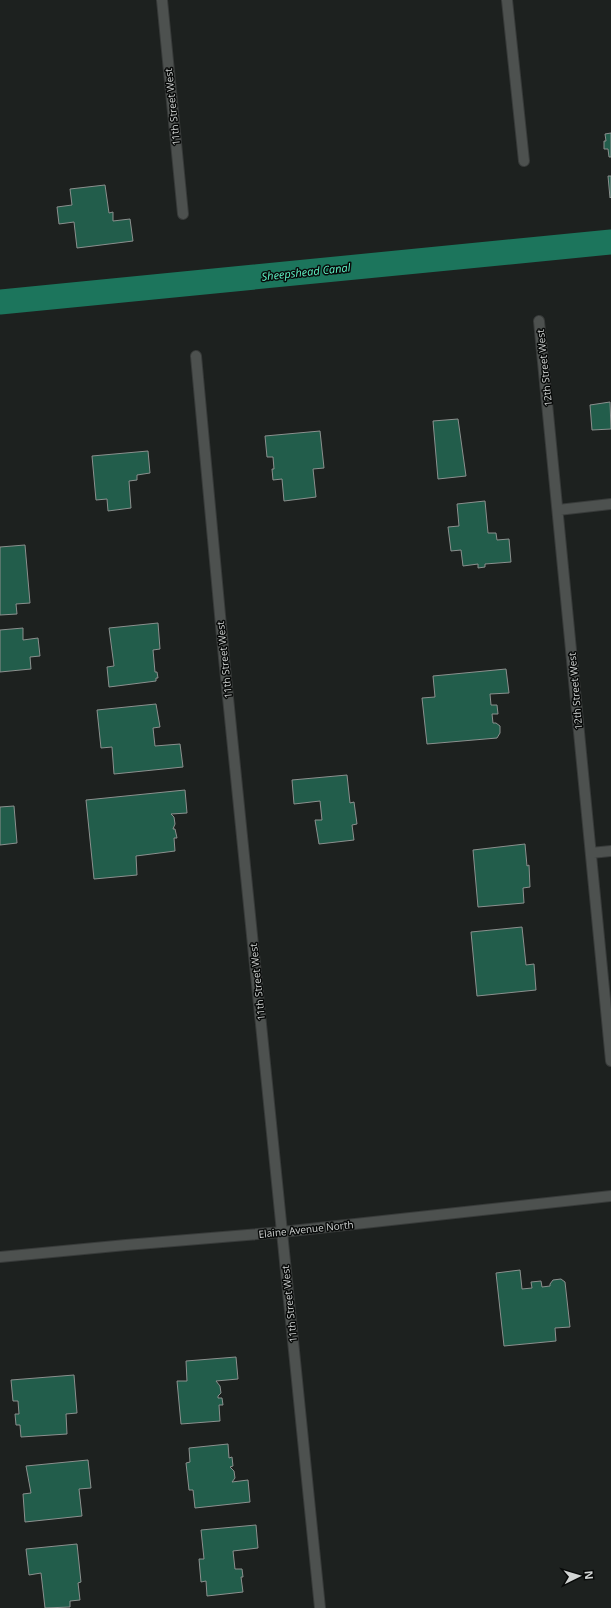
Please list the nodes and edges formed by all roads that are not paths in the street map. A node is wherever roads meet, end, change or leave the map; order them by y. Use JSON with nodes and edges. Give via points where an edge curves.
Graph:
{"nodes":[{"id":1,"x":162,"y":0,"type":"edge"},
{"id":2,"x":508,"y":0,"type":"edge"},
{"id":3,"x":524,"y":161,"type":"dead end"},
{"id":4,"x":183,"y":214,"type":"dead end"},
{"id":5,"x":539,"y":321,"type":"dead end"},
{"id":6,"x":196,"y":356,"type":"dead end"},
{"id":7,"x":611,"y":504,"type":"edge"},
{"id":8,"x":558,"y":510,"type":"junction"},
{"id":9,"x":611,"y":851,"type":"edge"},
{"id":10,"x":591,"y":853,"type":"junction"},
{"id":11,"x":611,"y":1061,"type":"edge"},
{"id":12,"x":611,"y":1196,"type":"edge"},
{"id":13,"x":282,"y":1232,"type":"junction"},
{"id":14,"x":0,"y":1257,"type":"edge"},
{"id":15,"x":320,"y":1608,"type":"edge"}],
"edges":[{"from":1,"to":4,"type":"street","name":"11th Street West"},
{"from":2,"to":3,"type":"street"},
{"from":5,"to":8,"type":"street","name":"12th Street West"},
{"from":6,"to":13,"type":"street","name":"11th Street West"},
{"from":7,"to":8,"type":"street"},
{"from":8,"to":10,"type":"street","name":"12th Street West"},
{"from":9,"to":10,"type":"street"},
{"from":10,"to":11,"type":"street","name":"12th Street West"},
{"from":12,"to":13,"type":"street","name":"Elaine Avenue North"},
{"from":13,"to":14,"type":"street","name":"Elaine Avenue North"},
{"from":13,"to":15,"type":"street","name":"11th Street West"}]}
